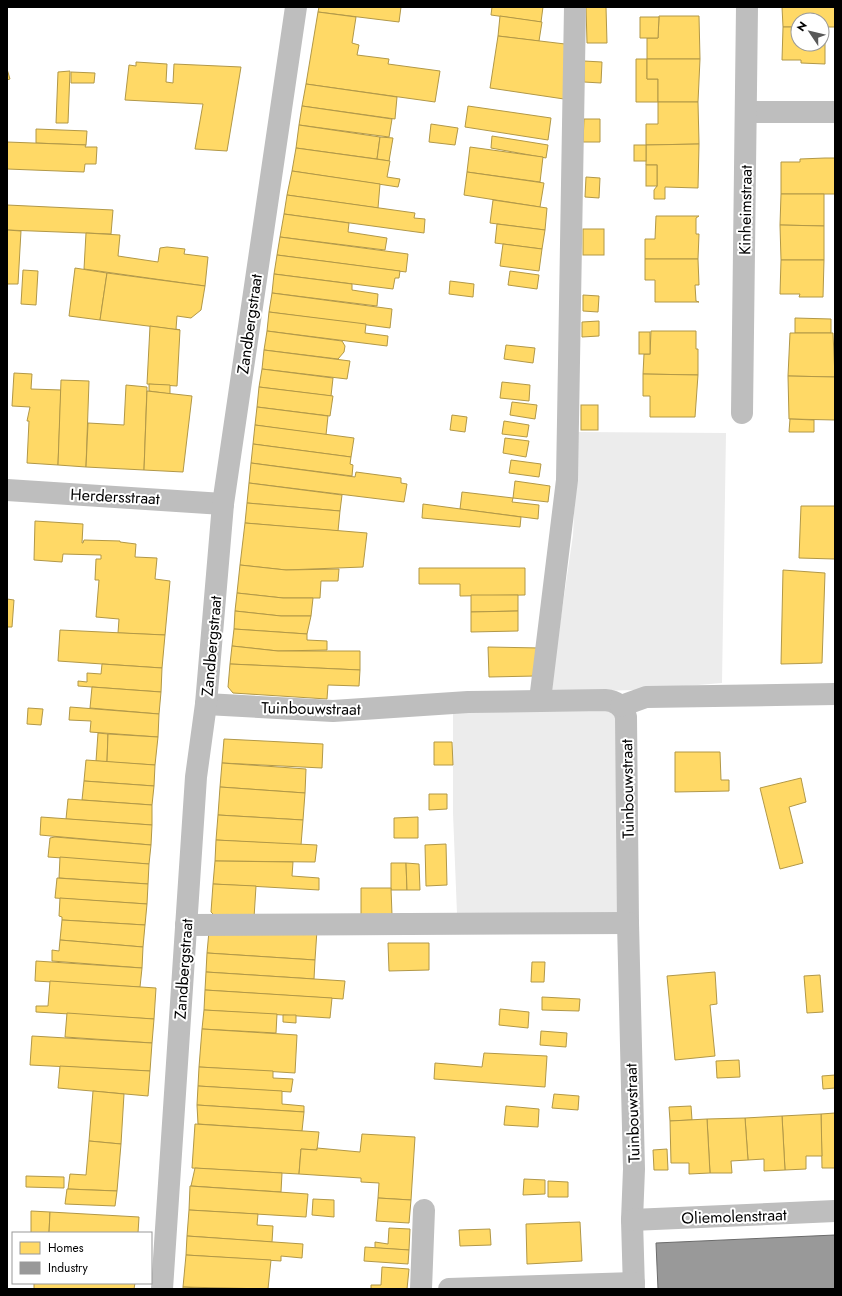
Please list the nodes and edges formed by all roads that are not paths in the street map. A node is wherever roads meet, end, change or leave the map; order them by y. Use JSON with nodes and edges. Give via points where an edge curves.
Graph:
{"nodes":[{"id":1,"x":296,"y":7,"type":"edge"},
{"id":2,"x":575,"y":7,"type":"edge"},
{"id":3,"x":747,"y":7,"type":"edge"},
{"id":4,"x":746,"y":112,"type":"junction"},
{"id":5,"x":835,"y":112,"type":"edge"},
{"id":6,"x":742,"y":413,"type":"dead end"},
{"id":7,"x":7,"y":490,"type":"edge"},
{"id":8,"x":223,"y":504,"type":"junction"},
{"id":9,"x":835,"y":694,"type":"edge"},
{"id":10,"x":540,"y":700,"type":"junction"},
{"id":11,"x":206,"y":704,"type":"junction"},
{"id":12,"x":621,"y":706,"type":"junction"},
{"id":13,"x":628,"y":923,"type":"junction"},
{"id":14,"x":186,"y":925,"type":"junction"},
{"id":15,"x":424,"y":1210,"type":"dead end"},
{"id":16,"x":835,"y":1211,"type":"edge"},
{"id":17,"x":632,"y":1220,"type":"junction"},
{"id":18,"x":634,"y":1286,"type":"edge"},
{"id":19,"x":162,"y":1289,"type":"edge"},
{"id":20,"x":421,"y":1289,"type":"edge"},
{"id":21,"x":449,"y":1289,"type":"edge"}],
"edges":[{"from":1,"to":8,"type":"street","name":"Zandbergstraat"},
{"from":2,"to":10,"type":"street","via":[[567,480]]},
{"from":3,"to":4,"type":"street","name":"Kinheimstraat"},
{"from":4,"to":5,"type":"street"},
{"from":4,"to":6,"type":"street","name":"Kinheimstraat"},
{"from":7,"to":8,"type":"street","name":"Herdersstraat"},
{"from":8,"to":11,"type":"street","name":"Zandbergstraat"},
{"from":9,"to":12,"type":"street","via":[[646,697]]},
{"from":10,"to":11,"type":"street","name":"Tuinbouwstraat","via":[[333,711]]},
{"from":10,"to":12,"type":"street","name":"Tuinbouwstraat","via":[[605,700],[614,701]]},
{"from":11,"to":14,"type":"street","name":"Zandbergstraat","via":[[196,777]]},
{"from":12,"to":13,"type":"street","name":"Tuinbouwstraat","via":[[626,717]]},
{"from":13,"to":14,"type":"street"},
{"from":13,"to":17,"type":"street","name":"Tuinbouwstraat","via":[[634,1169]]},
{"from":14,"to":19,"type":"street","name":"Zandbergstraat"},
{"from":15,"to":20,"type":"street"},
{"from":16,"to":17,"type":"street","name":"Oliemolenstraat"},
{"from":17,"to":18,"type":"street","name":"Tuinbouwstraat"},
{"from":18,"to":21,"type":"street"}]}
